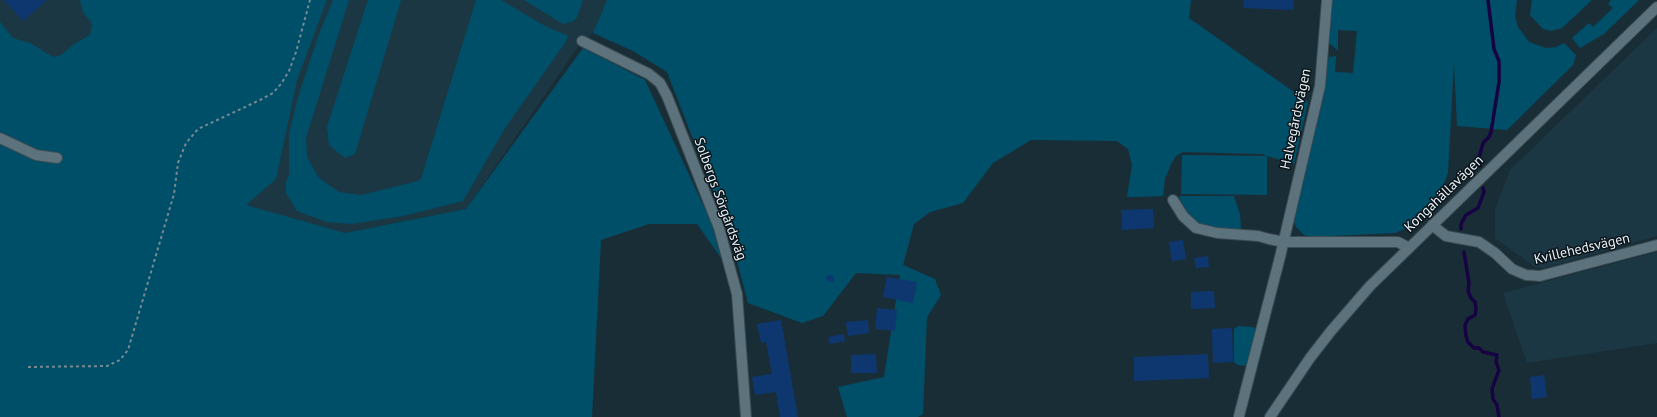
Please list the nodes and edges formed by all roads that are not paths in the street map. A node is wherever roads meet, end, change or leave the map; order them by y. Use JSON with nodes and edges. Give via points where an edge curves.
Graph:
{"nodes":[{"id":1,"x":1327,"y":0,"type":"edge"},
{"id":2,"x":1657,"y":7,"type":"edge"},
{"id":3,"x":582,"y":41,"type":"dead end"},
{"id":4,"x":0,"y":138,"type":"edge"},
{"id":5,"x":57,"y":158,"type":"dead end"},
{"id":6,"x":1173,"y":200,"type":"dead end"},
{"id":7,"x":1432,"y":225,"type":"junction"},
{"id":8,"x":1284,"y":242,"type":"junction"},
{"id":9,"x":1657,"y":245,"type":"edge"},
{"id":10,"x":1409,"y":248,"type":"junction"},
{"id":11,"x":746,"y":417,"type":"edge"},
{"id":12,"x":1239,"y":417,"type":"edge"},
{"id":13,"x":1270,"y":417,"type":"edge"}],
"edges":[{"from":1,"to":8,"type":"street","name":"Halvegårdsvägen","via":[[1320,86]]},
{"from":2,"to":7,"type":"street","name":"Kongahällavägen"},
{"from":3,"to":11,"type":"street","name":"Solbergs Sörgårdsväg","via":[[649,74],[660,83],[667,96],[719,228],[737,294]]},
{"from":4,"to":5,"type":"street","via":[[36,155]]},
{"from":6,"to":8,"type":"street","via":[[1183,216],[1196,228]]},
{"from":7,"to":9,"type":"street","name":"Kvillehedsvägen","via":[[1446,236],[1467,239],[1488,247],[1520,273],[1540,276]]},
{"from":7,"to":10,"type":"street","name":"Kongahällavägen"},
{"from":8,"to":10,"type":"street","via":[[1398,242]]},
{"from":8,"to":12,"type":"street","name":"Halvegårdsvägen"},
{"from":10,"to":13,"type":"street","name":"Kongahällavägen","via":[[1370,286],[1331,331]]}]}
